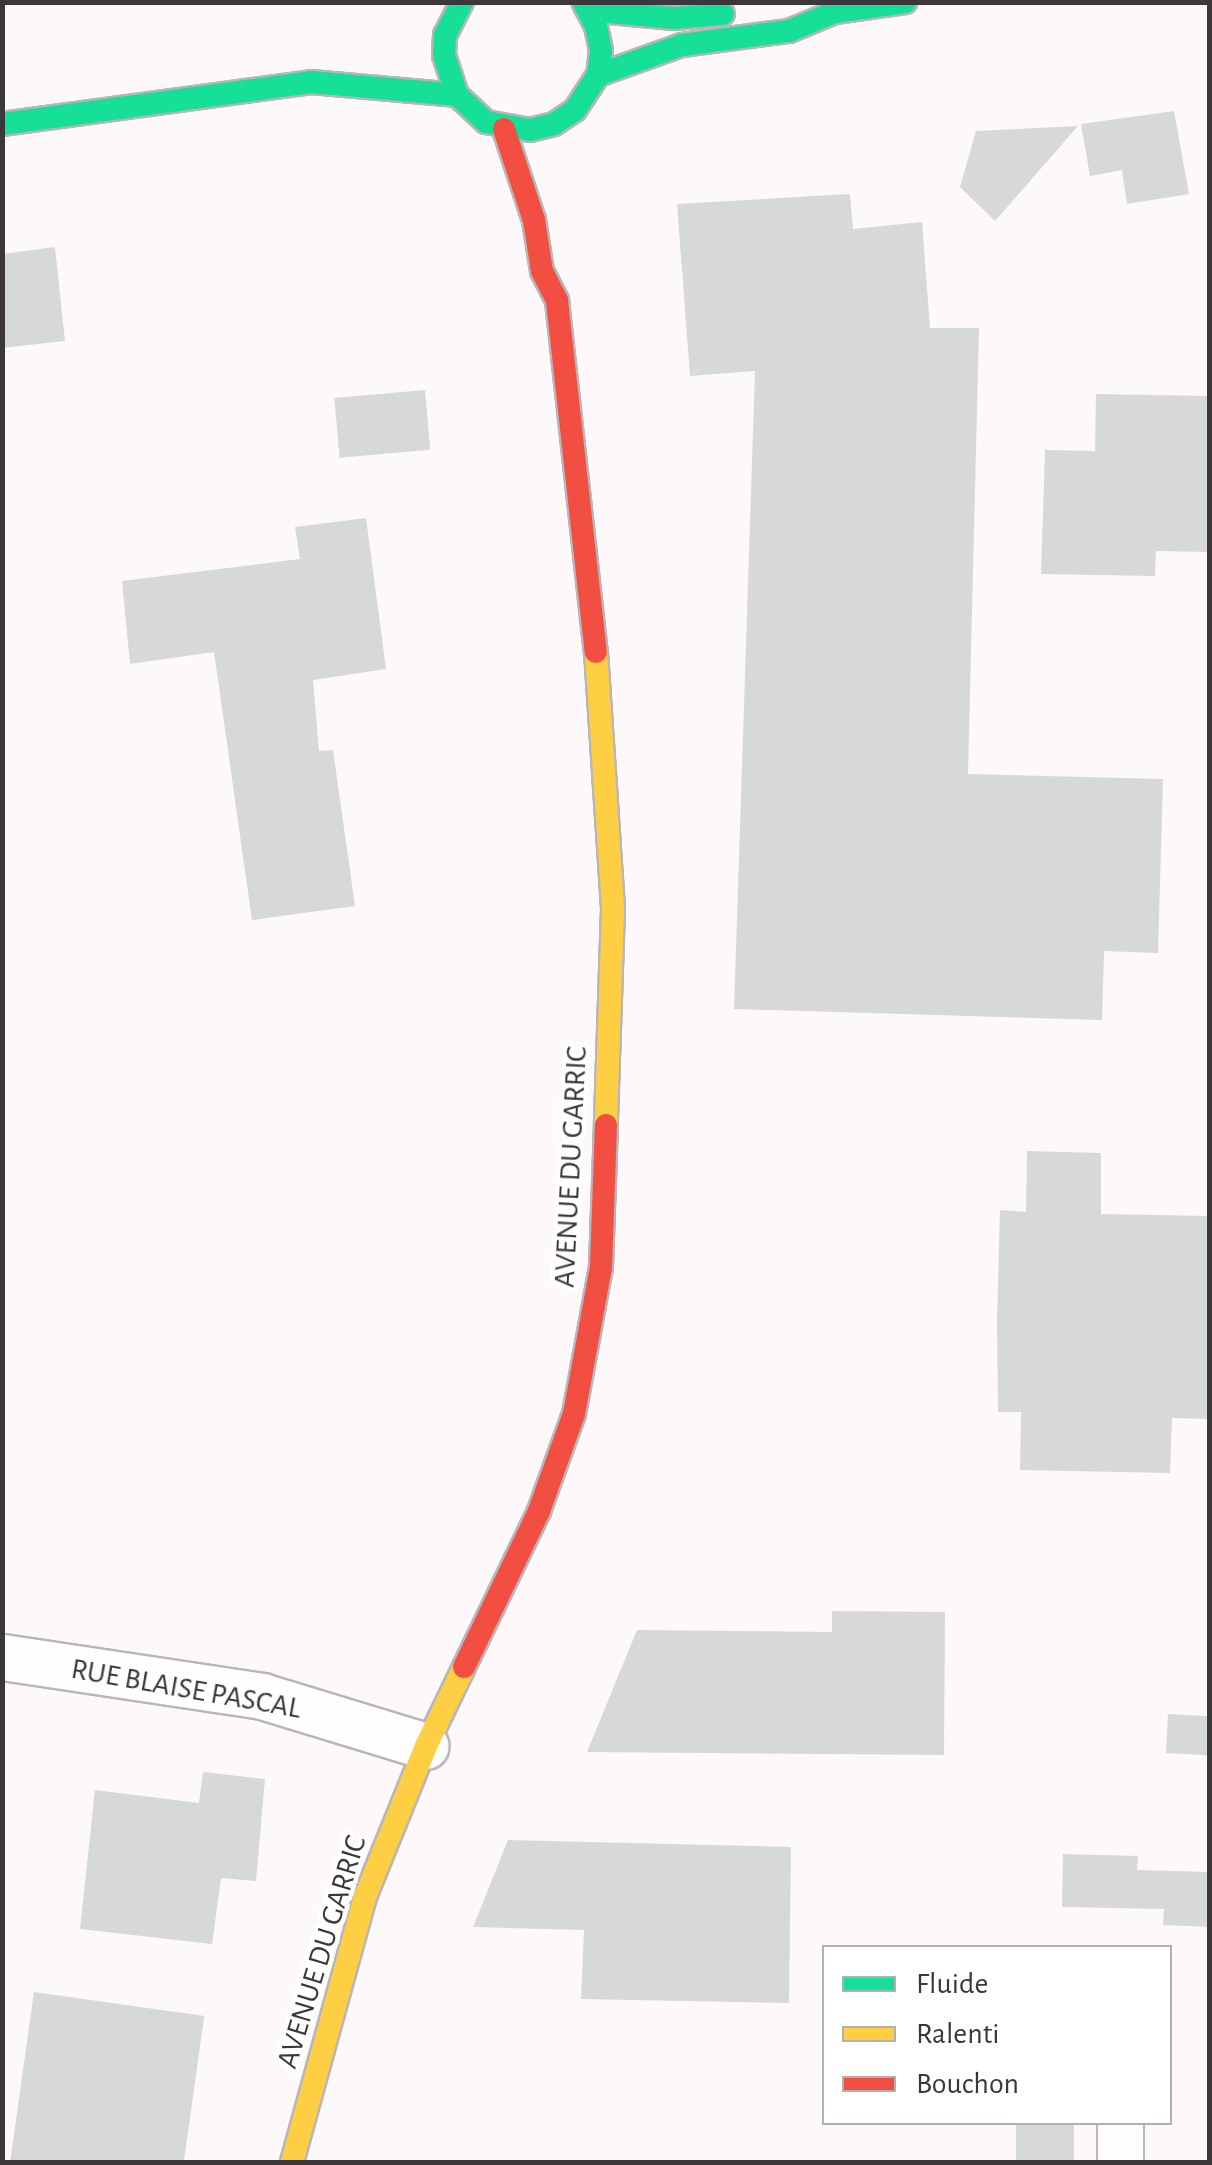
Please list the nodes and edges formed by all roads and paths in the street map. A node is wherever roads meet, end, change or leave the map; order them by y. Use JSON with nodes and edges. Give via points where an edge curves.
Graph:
{"nodes":[{"id":1,"x":904,"y":2,"type":"edge"},
{"id":2,"x":585,"y":6,"type":"edge"},
{"id":3,"x":789,"y":6,"type":"dead end"},
{"id":4,"x":457,"y":9,"type":"edge"},
{"id":5,"x":750,"y":11,"type":"dead end"},
{"id":6,"x":835,"y":12,"type":"junction"},
{"id":7,"x":423,"y":39,"type":"dead end"},
{"id":8,"x":366,"y":60,"type":"dead end"},
{"id":9,"x":598,"y":75,"type":"junction"},
{"id":10,"x":311,"y":82,"type":"junction"},
{"id":11,"x":456,"y":95,"type":"junction"},
{"id":12,"x":576,"y":110,"type":"junction"},
{"id":13,"x":2,"y":124,"type":"edge"},
{"id":14,"x":504,"y":129,"type":"junction"},
{"id":15,"x":563,"y":150,"type":"dead end"},
{"id":16,"x":560,"y":234,"type":"dead end"},
{"id":17,"x":556,"y":301,"type":"junction"},
{"id":18,"x":2,"y":1656,"type":"edge"},
{"id":19,"x":426,"y":1746,"type":"junction"},
{"id":20,"x":1120,"y":2125,"type":"edge"},
{"id":21,"x":292,"y":2162,"type":"edge"},
{"id":22,"x":1120,"y":2162,"type":"edge"}],
"edges":[{"from":1,"to":6,"type":"street"},
{"from":2,"to":5,"type":"street","via":[[674,18]]},
{"from":2,"to":9,"type":"street","via":[[601,50]]},
{"from":3,"to":6,"type":"street"},
{"from":4,"to":7,"type":"street"},
{"from":4,"to":11,"type":"street","via":[[444,56]]},
{"from":6,"to":9,"type":"street","via":[[789,32],[682,45]]},
{"from":8,"to":10,"type":"street"},
{"from":9,"to":12,"type":"street"},
{"from":10,"to":11,"type":"street"},
{"from":10,"to":13,"type":"street"},
{"from":11,"to":14,"type":"street"},
{"from":12,"to":14,"type":"street","via":[[554,124]]},
{"from":12,"to":15,"type":"street"},
{"from":14,"to":17,"type":"street","name":"AVENUE DU GARRIC"},
{"from":16,"to":17,"type":"street","name":"AVENUE DU GARRIC","via":[[563,272]]},
{"from":17,"to":19,"type":"street","name":"AVENUE DU GARRIC","via":[[592,583],[613,909],[601,1267],[574,1414],[539,1511]]},
{"from":18,"to":19,"type":"street","name":"RUE BLAISE PASCAL","via":[[262,1696]]},
{"from":19,"to":21,"type":"street","name":"AVENUE DU GARRIC","via":[[365,1897]]},
{"from":20,"to":22,"type":"street"}]}
